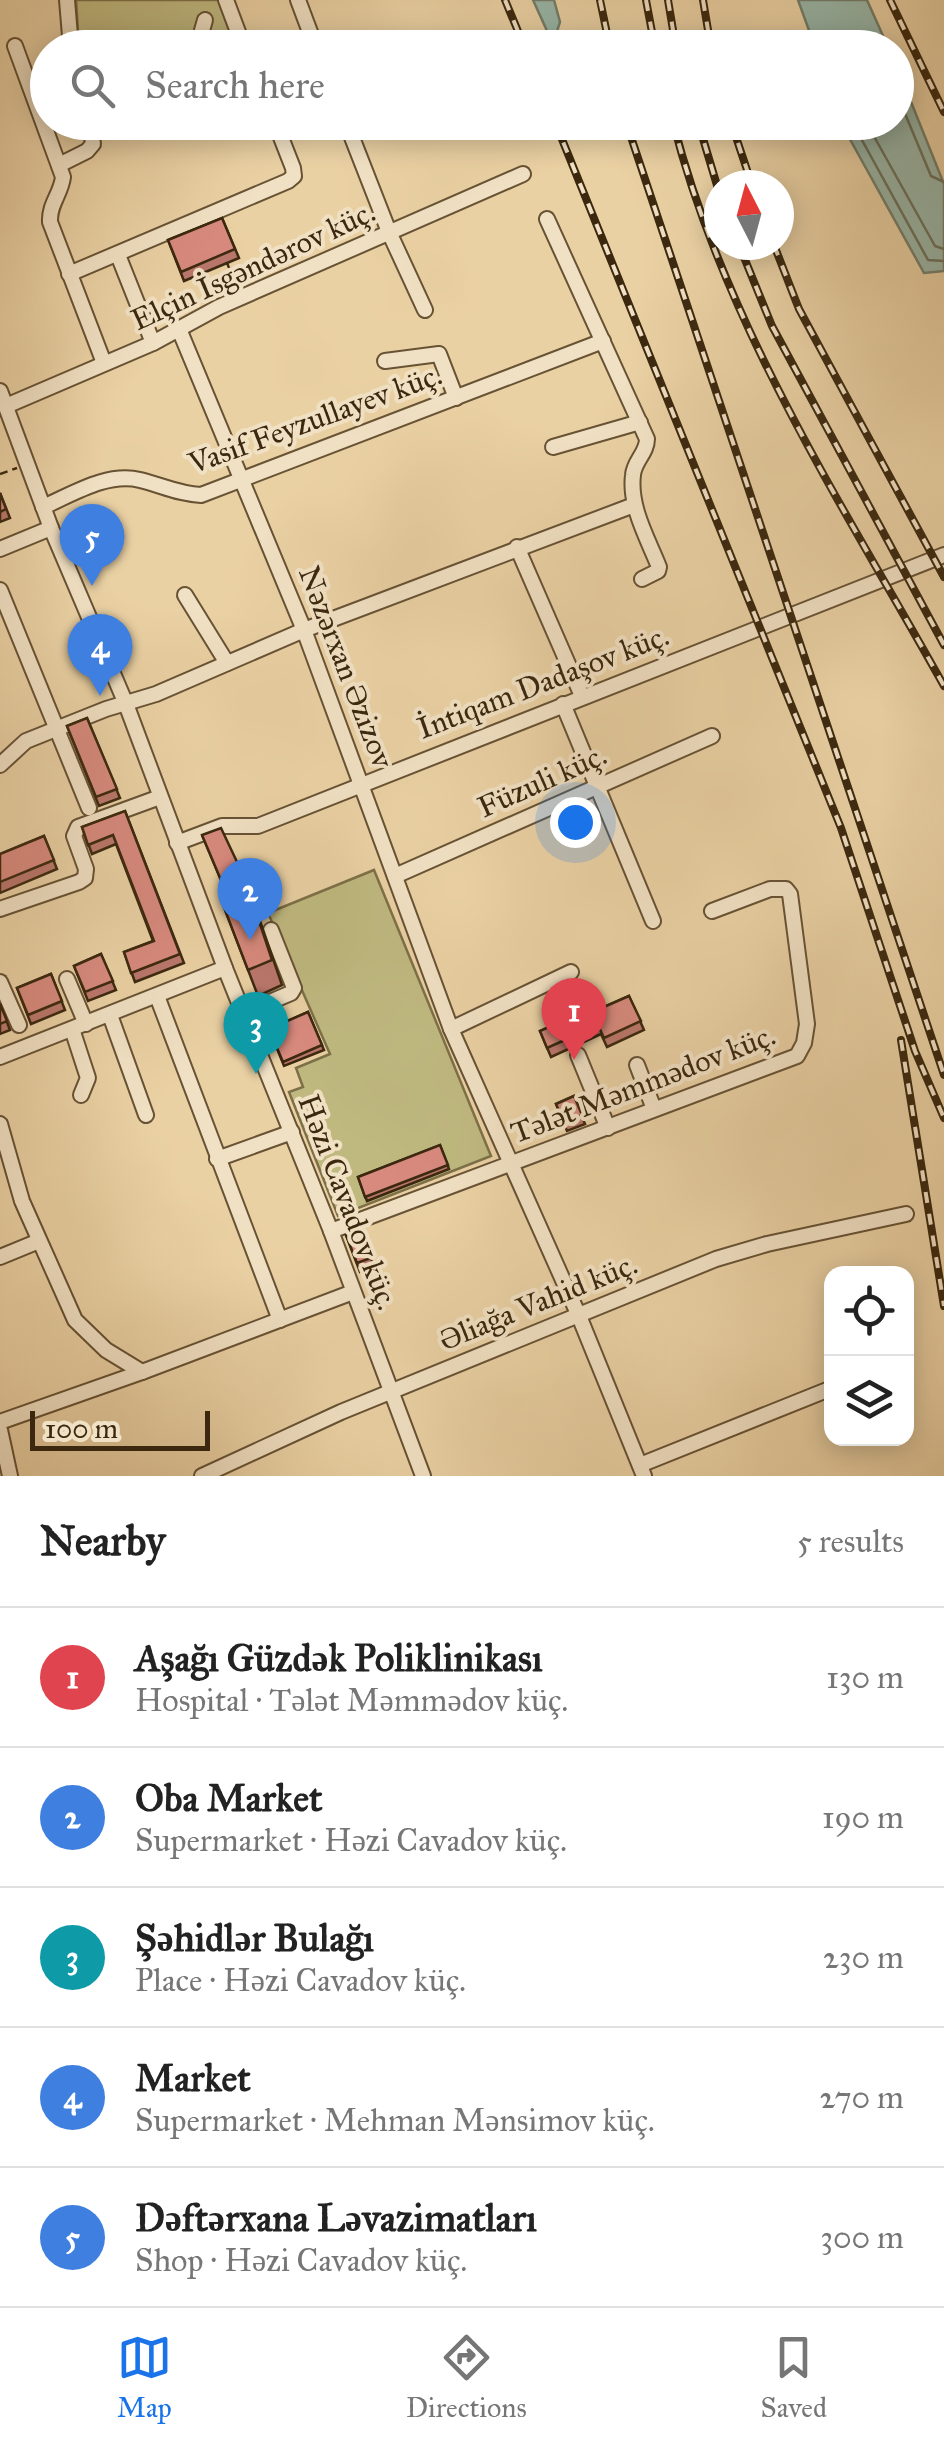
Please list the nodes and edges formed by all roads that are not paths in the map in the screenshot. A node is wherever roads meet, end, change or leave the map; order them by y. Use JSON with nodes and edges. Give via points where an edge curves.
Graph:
{"nodes":[{"id":1,"x":67,"y":0,"type":"edge"},
{"id":2,"x":226,"y":0,"type":"edge"},
{"id":3,"x":298,"y":0,"type":"edge"},
{"id":4,"x":205,"y":20,"type":"dead end"},
{"id":5,"x":70,"y":30,"type":"edge"},
{"id":6,"x":202,"y":30,"type":"edge"},
{"id":7,"x":237,"y":30,"type":"edge"},
{"id":8,"x":309,"y":30,"type":"edge"},
{"id":9,"x":15,"y":46,"type":"dead end"},
{"id":10,"x":30,"y":87,"type":"edge"},
{"id":11,"x":50,"y":140,"type":"edge"},
{"id":12,"x":93,"y":140,"type":"edge"},
{"id":13,"x":282,"y":140,"type":"edge"},
{"id":14,"x":353,"y":140,"type":"edge"},
{"id":15,"x":59,"y":165,"type":"junction"},
{"id":16,"x":522,"y":174,"type":"dead end"},
{"id":17,"x":547,"y":219,"type":"dead end"},
{"id":18,"x":389,"y":232,"type":"junction"},
{"id":19,"x":118,"y":256,"type":"junction"},
{"id":20,"x":70,"y":274,"type":"junction"},
{"id":21,"x":426,"y":310,"type":"dead end"},
{"id":22,"x":178,"y":329,"type":"junction"},
{"id":23,"x":603,"y":340,"type":"junction"},
{"id":24,"x":152,"y":344,"type":"junction"},
{"id":25,"x":385,"y":361,"type":"dead end"},
{"id":26,"x":104,"y":364,"type":"junction"},
{"id":27,"x":0,"y":390,"type":"edge"},
{"id":28,"x":456,"y":398,"type":"junction"},
{"id":29,"x":6,"y":406,"type":"junction"},
{"id":30,"x":640,"y":422,"type":"junction"},
{"id":31,"x":554,"y":447,"type":"dead end"},
{"id":32,"x":242,"y":480,"type":"junction"},
{"id":33,"x":634,"y":505,"type":"junction"},
{"id":34,"x":43,"y":507,"type":"junction"},
{"id":35,"x":51,"y":528,"type":"junction"},
{"id":36,"x":517,"y":547,"type":"junction"},
{"id":37,"x":0,"y":548,"type":"edge"},
{"id":38,"x":944,"y":555,"type":"edge"},
{"id":39,"x":642,"y":579,"type":"dead end"},
{"id":40,"x":1,"y":593,"type":"edge"},
{"id":41,"x":185,"y":596,"type":"dead end"},
{"id":42,"x":304,"y":630,"type":"junction"},
{"id":43,"x":226,"y":663,"type":"junction"},
{"id":44,"x":582,"y":696,"type":"junction"},
{"id":45,"x":126,"y":704,"type":"junction"},
{"id":46,"x":563,"y":704,"type":"junction"},
{"id":47,"x":55,"y":730,"type":"junction"},
{"id":48,"x":712,"y":736,"type":"dead end"},
{"id":49,"x":4,"y":756,"type":"edge"},
{"id":50,"x":361,"y":782,"type":"junction"},
{"id":51,"x":594,"y":787,"type":"junction"},
{"id":52,"x":160,"y":796,"type":"junction"},
{"id":53,"x":90,"y":808,"type":"dead end"},
{"id":54,"x":177,"y":842,"type":"junction"},
{"id":55,"x":395,"y":876,"type":"junction"},
{"id":56,"x":0,"y":908,"type":"edge"},
{"id":57,"x":712,"y":911,"type":"dead end"},
{"id":58,"x":652,"y":921,"type":"dead end"},
{"id":59,"x":271,"y":930,"type":"dead end"},
{"id":60,"x":225,"y":968,"type":"junction"},
{"id":61,"x":572,"y":972,"type":"dead end"},
{"id":62,"x":67,"y":979,"type":"dead end"},
{"id":63,"x":0,"y":982,"type":"edge"},
{"id":64,"x":157,"y":996,"type":"junction"},
{"id":65,"x":244,"y":1013,"type":"junction"},
{"id":66,"x":110,"y":1015,"type":"junction"},
{"id":67,"x":18,"y":1025,"type":"dead end"},
{"id":68,"x":79,"y":1026,"type":"junction"},
{"id":69,"x":451,"y":1028,"type":"junction"},
{"id":70,"x":578,"y":1056,"type":"dead end"},
{"id":71,"x":0,"y":1057,"type":"edge"},
{"id":72,"x":636,"y":1066,"type":"dead end"},
{"id":73,"x":81,"y":1095,"type":"dead end"},
{"id":74,"x":654,"y":1110,"type":"junction"},
{"id":75,"x":146,"y":1115,"type":"dead end"},
{"id":76,"x":0,"y":1124,"type":"edge"},
{"id":77,"x":608,"y":1128,"type":"junction"},
{"id":78,"x":292,"y":1132,"type":"junction"},
{"id":79,"x":217,"y":1159,"type":"junction"},
{"id":80,"x":510,"y":1164,"type":"junction"},
{"id":81,"x":906,"y":1214,"type":"dead end"},
{"id":82,"x":331,"y":1231,"type":"junction"},
{"id":83,"x":38,"y":1240,"type":"junction"},
{"id":84,"x":0,"y":1257,"type":"edge"},
{"id":85,"x":353,"y":1292,"type":"junction"},
{"id":86,"x":579,"y":1316,"type":"junction"},
{"id":87,"x":280,"y":1320,"type":"junction"},
{"id":88,"x":142,"y":1372,"type":"junction"},
{"id":89,"x":391,"y":1391,"type":"junction"},
{"id":90,"x":824,"y":1391,"type":"edge"},
{"id":91,"x":0,"y":1426,"type":"edge"},
{"id":92,"x":642,"y":1470,"type":"edge"},
{"id":93,"x":10,"y":1476,"type":"edge"},
{"id":94,"x":202,"y":1476,"type":"edge"},
{"id":95,"x":423,"y":1476,"type":"edge"}],
"edges":[{"from":1,"to":5,"type":"street"},
{"from":2,"to":7,"type":"street"},
{"from":3,"to":8,"type":"street"},
{"from":4,"to":6,"type":"street"},
{"from":9,"to":10,"type":"street"},
{"from":11,"to":15,"type":"street"},
{"from":12,"to":15,"type":"street","via":[[87,151]]},
{"from":13,"to":19,"type":"street","via":[[293,168],[288,181]]},
{"from":14,"to":18,"type":"street"},
{"from":15,"to":20,"type":"street","via":[[61,188],[50,222]]},
{"from":16,"to":18,"type":"street","name":"Elçin İsgəndərov küç."},
{"from":17,"to":23,"type":"street"},
{"from":18,"to":21,"type":"street"},
{"from":18,"to":22,"type":"street","name":"Elçin İsgəndərov küç."},
{"from":19,"to":20,"type":"street"},
{"from":19,"to":24,"type":"street"},
{"from":20,"to":26,"type":"street"},
{"from":22,"to":24,"type":"street","name":"Elçin İsgəndərov küç."},
{"from":22,"to":32,"type":"street","name":"Nəzərxan Əzizov"},
{"from":23,"to":28,"type":"street","name":"Vasif Feyzullayev küç."},
{"from":23,"to":30,"type":"street"},
{"from":24,"to":26,"type":"street","name":"Elçin İsgəndərov küç."},
{"from":25,"to":28,"type":"street","via":[[438,354]]},
{"from":26,"to":29,"type":"street","name":"Elçin İsgəndərov küç."},
{"from":27,"to":29,"type":"street","name":"Həzi Cavadov küç."},
{"from":28,"to":32,"type":"street","name":"Vasif Feyzullayev küç."},
{"from":29,"to":34,"type":"street","name":"Həzi Cavadov küç."},
{"from":30,"to":31,"type":"street"},
{"from":30,"to":33,"type":"street","via":[[648,445],[632,472]]},
{"from":32,"to":34,"type":"street","name":"Vasif Feyzullayev küç.","via":[[200,494],[108,480]]},
{"from":32,"to":42,"type":"street","name":"Nəzərxan Əzizov"},
{"from":33,"to":36,"type":"street"},
{"from":33,"to":39,"type":"street","via":[[660,567]]},
{"from":34,"to":35,"type":"street","name":"Həzi Cavadov küç."},
{"from":35,"to":37,"type":"street"},
{"from":35,"to":45,"type":"street","name":"Həzi Cavadov küç."},
{"from":36,"to":42,"type":"street"},
{"from":36,"to":44,"type":"street"},
{"from":38,"to":44,"type":"street","name":"İntiqam Dadaşov küç."},
{"from":40,"to":47,"type":"street"},
{"from":41,"to":43,"type":"street"},
{"from":42,"to":43,"type":"street"},
{"from":42,"to":50,"type":"street","name":"Nəzərxan Əzizov"},
{"from":43,"to":45,"type":"street"},
{"from":44,"to":46,"type":"street","name":"İntiqam Dadaşov küç."},
{"from":45,"to":47,"type":"street"},
{"from":45,"to":52,"type":"street","name":"Həzi Cavadov küç."},
{"from":46,"to":50,"type":"street","name":"İntiqam Dadaşov küç."},
{"from":46,"to":51,"type":"street"},
{"from":47,"to":49,"type":"street"},
{"from":47,"to":53,"type":"street"},
{"from":48,"to":51,"type":"street","name":"Füzuli küç."},
{"from":50,"to":54,"type":"street","name":"İntiqam Dadaşov küç.","via":[[258,826],[222,826]]},
{"from":50,"to":55,"type":"street","name":"Nəzərxan Əzizov"},
{"from":51,"to":55,"type":"street","name":"Füzuli küç."},
{"from":51,"to":58,"type":"street"},
{"from":52,"to":54,"type":"street","name":"Həzi Cavadov küç."},
{"from":52,"to":56,"type":"street","via":[[78,827],[74,836],[85,878]]},
{"from":54,"to":60,"type":"street","name":"Həzi Cavadov küç."},
{"from":55,"to":69,"type":"street","name":"Nəzərxan Əzizov"},
{"from":57,"to":74,"type":"street","name":"Tələt Məmmədov küç.","via":[[770,889],[790,894],[804,1044],[797,1056]]},
{"from":59,"to":65,"type":"street","via":[[294,988]]},
{"from":60,"to":64,"type":"street"},
{"from":60,"to":65,"type":"street","name":"Həzi Cavadov küç."},
{"from":61,"to":69,"type":"street"},
{"from":62,"to":68,"type":"street"},
{"from":63,"to":67,"type":"street"},
{"from":64,"to":66,"type":"street"},
{"from":64,"to":79,"type":"street"},
{"from":65,"to":78,"type":"street","name":"Həzi Cavadov küç."},
{"from":66,"to":68,"type":"street"},
{"from":66,"to":75,"type":"street"},
{"from":68,"to":71,"type":"street"},
{"from":68,"to":73,"type":"street","via":[[88,1078]]},
{"from":69,"to":80,"type":"street","name":"Nəzərxan Əzizov"},
{"from":70,"to":77,"type":"street"},
{"from":72,"to":74,"type":"street"},
{"from":74,"to":77,"type":"street","name":"Tələt Məmmədov küç."},
{"from":76,"to":83,"type":"street"},
{"from":77,"to":80,"type":"street","name":"Tələt Məmmədov küç."},
{"from":78,"to":79,"type":"street"},
{"from":78,"to":82,"type":"street","name":"Həzi Cavadov küç."},
{"from":79,"to":87,"type":"street"},
{"from":80,"to":82,"type":"street","name":"Tələt Məmmədov küç."},
{"from":80,"to":86,"type":"street","name":"Nəzərxan Əzizov"},
{"from":81,"to":86,"type":"street","name":"Əliağa Vahid küç.","via":[[716,1258]]},
{"from":82,"to":85,"type":"street","name":"Həzi Cavadov küç."},
{"from":83,"to":84,"type":"street"},
{"from":83,"to":88,"type":"street","via":[[75,1320]]},
{"from":85,"to":87,"type":"street"},
{"from":85,"to":89,"type":"street","name":"Həzi Cavadov küç."},
{"from":86,"to":89,"type":"street","name":"Əliağa Vahid küç."},
{"from":86,"to":92,"type":"street","name":"Nəzərxan Əzizov"},
{"from":87,"to":88,"type":"street"},
{"from":88,"to":91,"type":"street"},
{"from":89,"to":94,"type":"street","name":"Əliağa Vahid küç."},
{"from":89,"to":95,"type":"street","name":"Həzi Cavadov küç."},
{"from":90,"to":92,"type":"street"},
{"from":91,"to":93,"type":"street"}]}
